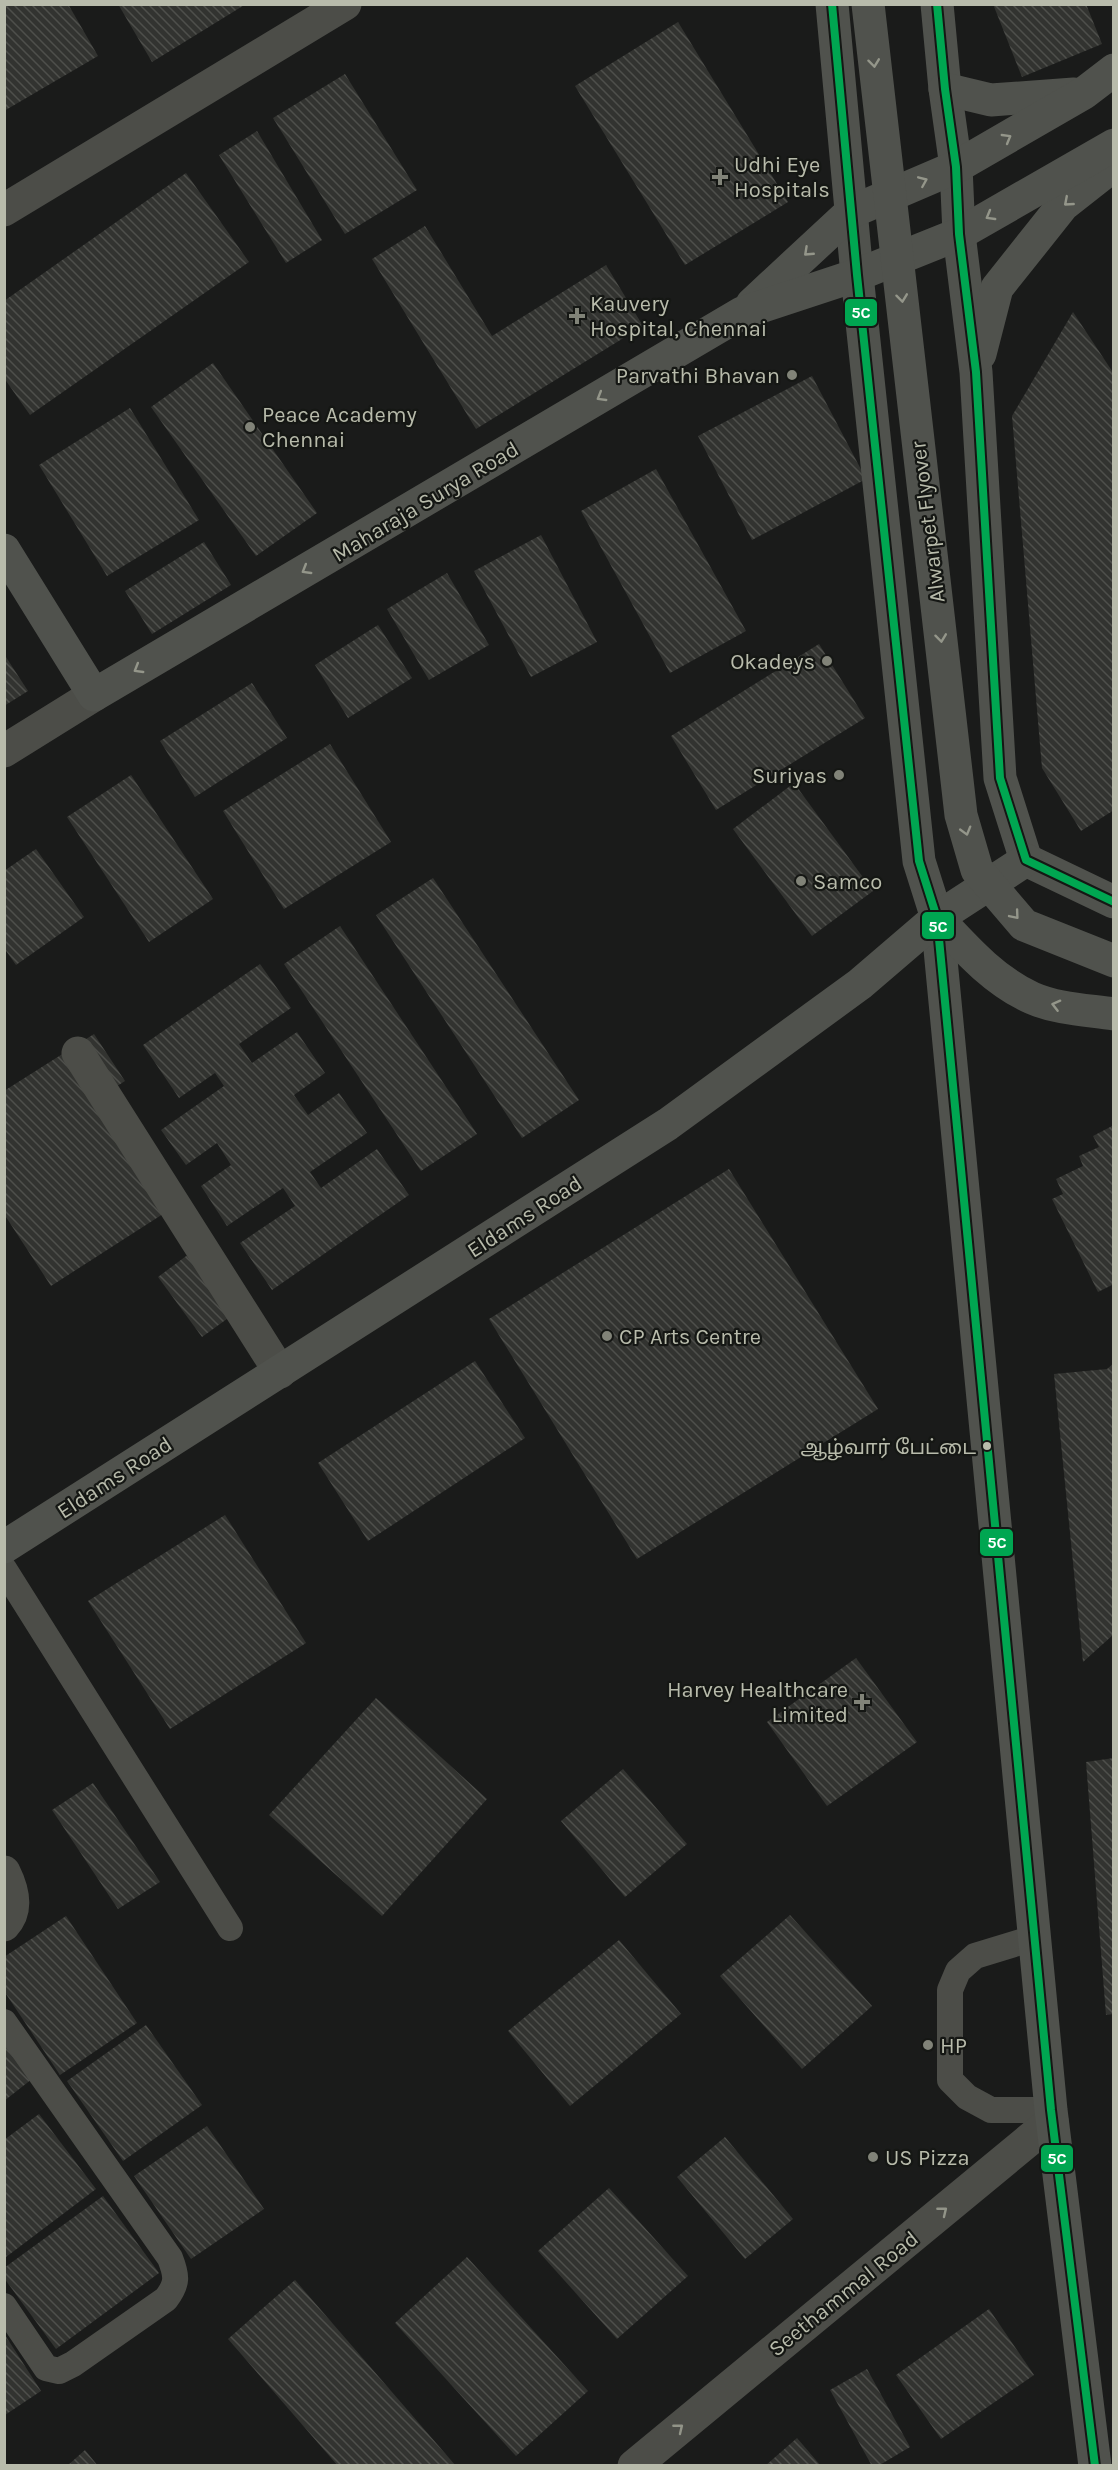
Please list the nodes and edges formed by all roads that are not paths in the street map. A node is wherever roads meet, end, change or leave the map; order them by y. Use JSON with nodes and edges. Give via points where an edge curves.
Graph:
{"nodes":[{"id":1,"x":345,"y":4,"type":"edge"},
{"id":2,"x":832,"y":4,"type":"edge"},
{"id":3,"x":868,"y":4,"type":"edge"},
{"id":4,"x":937,"y":4,"type":"edge"},
{"id":5,"x":1113,"y":70,"type":"edge"},
{"id":6,"x":945,"y":89,"type":"junction"},
{"id":7,"x":1084,"y":93,"type":"junction"},
{"id":8,"x":1113,"y":145,"type":"edge"},
{"id":9,"x":1113,"y":165,"type":"edge"},
{"id":10,"x":956,"y":167,"type":"junction"},
{"id":11,"x":4,"y":210,"type":"edge"},
{"id":12,"x":851,"y":212,"type":"junction"},
{"id":13,"x":959,"y":234,"type":"junction"},
{"id":14,"x":856,"y":275,"type":"junction"},
{"id":15,"x":742,"y":314,"type":"junction"},
{"id":16,"x":976,"y":372,"type":"junction"},
{"id":17,"x":4,"y":550,"type":"edge"},
{"id":18,"x":94,"y":695,"type":"junction"},
{"id":19,"x":4,"y":751,"type":"edge"},
{"id":20,"x":1026,"y":860,"type":"junction"},
{"id":21,"x":1113,"y":903,"type":"edge"},
{"id":22,"x":937,"y":918,"type":"junction"},
{"id":23,"x":1113,"y":961,"type":"edge"},
{"id":24,"x":1113,"y":1014,"type":"edge"},
{"id":25,"x":78,"y":1053,"type":"dead end"},
{"id":26,"x":280,"y":1372,"type":"junction"},
{"id":27,"x":4,"y":1548,"type":"edge"},
{"id":28,"x":4,"y":1569,"type":"edge"},
{"id":29,"x":4,"y":1872,"type":"edge"},
{"id":30,"x":4,"y":1925,"type":"edge"},
{"id":31,"x":230,"y":1928,"type":"dead end"},
{"id":32,"x":1035,"y":1938,"type":"junction"},
{"id":33,"x":4,"y":2022,"type":"edge"},
{"id":34,"x":1051,"y":2115,"type":"junction"},
{"id":35,"x":4,"y":2306,"type":"edge"},
{"id":36,"x":634,"y":2466,"type":"edge"},
{"id":37,"x":1095,"y":2466,"type":"edge"}],
"edges":[{"from":1,"to":11,"type":"street"},
{"from":2,"to":12,"type":"main road"},
{"from":3,"to":23,"type":"main road","name":"Alwarpet Flyover","one_way":true,"bridge":true,"via":[[961,814],[977,870],[1024,925]]},
{"from":4,"to":6,"type":"main road"},
{"from":5,"to":7,"type":"main road"},
{"from":6,"to":7,"type":"main road","via":[[991,100]]},
{"from":6,"to":10,"type":"main road"},
{"from":10,"to":7,"type":"main road","one_way":true},
{"from":8,"to":13,"type":"main road","name":"Maharaja Surya Road","one_way":true},
{"from":9,"to":16,"type":"main road","one_way":true,"via":[[1062,205],[997,288]]},
{"from":12,"to":10,"type":"main road","one_way":true},
{"from":10,"to":13,"type":"main road"},
{"from":12,"to":14,"type":"main road"},
{"from":12,"to":15,"type":"main road","one_way":true},
{"from":13,"to":14,"type":"main road","name":"Maharaja Surya Road"},
{"from":13,"to":16,"type":"main road"},
{"from":14,"to":15,"type":"main road","name":"Maharaja Surya Road"},
{"from":14,"to":22,"type":"main road","via":[[919,861]]},
{"from":15,"to":18,"type":"main road","name":"Maharaja Surya Road","one_way":true},
{"from":16,"to":20,"type":"main road","via":[[1000,778]]},
{"from":17,"to":18,"type":"main road"},
{"from":18,"to":19,"type":"street","name":"Maharaja Surya Road"},
{"from":20,"to":21,"type":"main road"},
{"from":20,"to":22,"type":"main road","name":"Eldams Road"},
{"from":24,"to":22,"type":"main road","one_way":true,"via":[[1059,1007],[1032,998],[994,975]]},
{"from":22,"to":26,"type":"main road","name":"Eldams Road","via":[[860,984],[668,1124]]},
{"from":22,"to":32,"type":"main road"},
{"from":25,"to":26,"type":"street"},
{"from":26,"to":27,"type":"main road","name":"Eldams Road"},
{"from":28,"to":31,"type":"lane"},
{"from":29,"to":30,"type":"street","via":[[13,1900],[12,1916]]},
{"from":32,"to":34,"type":"main road"},
{"from":32,"to":34,"type":"lane","via":[[975,1956],[958,1971],[950,1990],[951,2080],[967,2097],[991,2110]]},
{"from":33,"to":35,"type":"lane","via":[[170,2258],[177,2276],[166,2299],[60,2371],[46,2368]]},
{"from":36,"to":34,"type":"street","name":"Seethammal Road","one_way":true},
{"from":34,"to":37,"type":"main road"}]}
